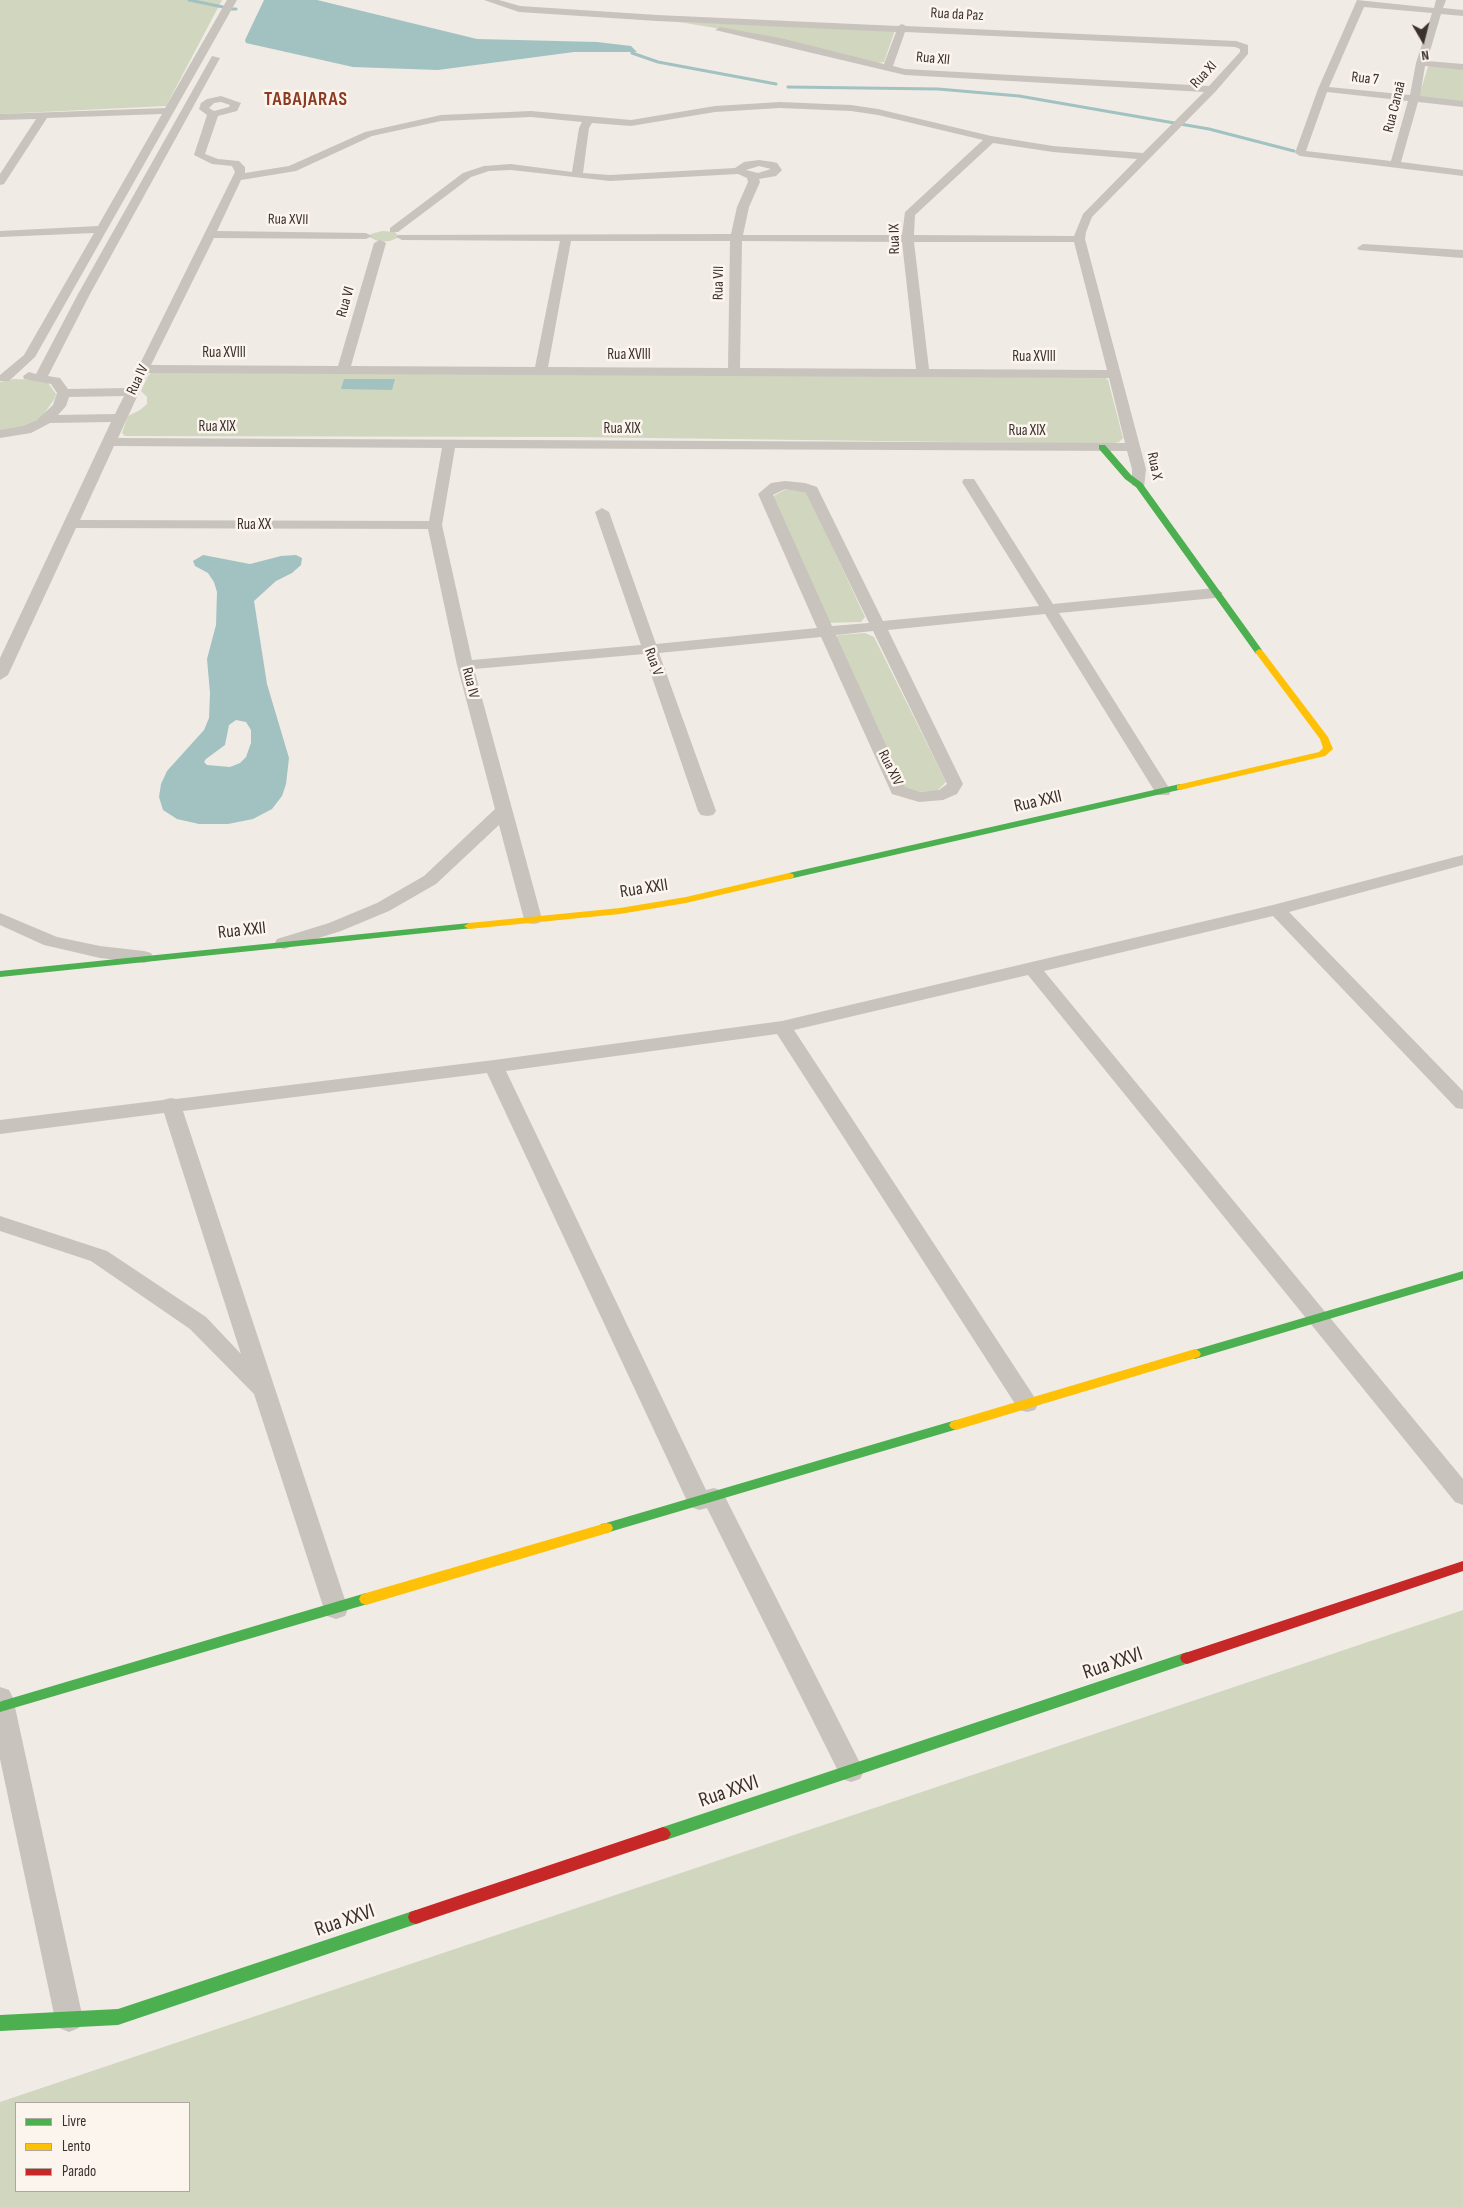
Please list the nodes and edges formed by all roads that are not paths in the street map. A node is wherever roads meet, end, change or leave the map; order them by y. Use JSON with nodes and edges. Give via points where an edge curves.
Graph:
{"nodes":[{"id":1,"x":232,"y":0,"type":"edge"},
{"id":2,"x":489,"y":0,"type":"edge"},
{"id":3,"x":1441,"y":0,"type":"edge"},
{"id":4,"x":1361,"y":2,"type":"edge"},
{"id":5,"x":1436,"y":11,"type":"junction"},
{"id":6,"x":1463,"y":13,"type":"edge"},
{"id":7,"x":657,"y":18,"type":"junction"},
{"id":8,"x":902,"y":27,"type":"junction"},
{"id":9,"x":1245,"y":47,"type":"joint"},
{"id":10,"x":219,"y":50,"type":"dead end"},
{"id":11,"x":1421,"y":63,"type":"junction"},
{"id":12,"x":1463,"y":67,"type":"edge"},
{"id":13,"x":887,"y":68,"type":"junction"},
{"id":14,"x":1212,"y":88,"type":"junction"},
{"id":15,"x":1323,"y":89,"type":"junction"},
{"id":16,"x":175,"y":99,"type":"junction"},
{"id":17,"x":192,"y":99,"type":"junction"},
{"id":18,"x":1414,"y":99,"type":"junction"},
{"id":19,"x":1463,"y":104,"type":"edge"},
{"id":20,"x":167,"y":113,"type":"junction"},
{"id":21,"x":213,"y":114,"type":"dead end"},
{"id":22,"x":44,"y":115,"type":"junction"},
{"id":23,"x":183,"y":115,"type":"junction"},
{"id":24,"x":0,"y":117,"type":"edge"},
{"id":25,"x":589,"y":119,"type":"junction"},
{"id":26,"x":991,"y":139,"type":"junction"},
{"id":27,"x":17,"y":156,"type":"junction"},
{"id":28,"x":1147,"y":156,"type":"junction"},
{"id":29,"x":0,"y":157,"type":"edge"},
{"id":30,"x":1395,"y":164,"type":"junction"},
{"id":31,"x":743,"y":167,"type":"junction"},
{"id":32,"x":1463,"y":173,"type":"edge"},
{"id":33,"x":772,"y":174,"type":"junction"},
{"id":34,"x":577,"y":176,"type":"junction"},
{"id":35,"x":752,"y":176,"type":"junction"},
{"id":36,"x":236,"y":178,"type":"junction"},
{"id":37,"x":0,"y":182,"type":"edge"},
{"id":38,"x":748,"y":197,"type":"junction"},
{"id":39,"x":102,"y":229,"type":"junction"},
{"id":40,"x":0,"y":234,"type":"edge"},
{"id":41,"x":209,"y":234,"type":"junction"},
{"id":42,"x":384,"y":234,"type":"junction"},
{"id":43,"x":566,"y":238,"type":"junction"},
{"id":44,"x":736,"y":238,"type":"junction"},
{"id":45,"x":1079,"y":239,"type":"junction"},
{"id":46,"x":908,"y":240,"type":"junction"},
{"id":47,"x":1363,"y":248,"type":"dead end"},
{"id":48,"x":1463,"y":254,"type":"edge"},
{"id":49,"x":143,"y":369,"type":"junction"},
{"id":50,"x":343,"y":370,"type":"junction"},
{"id":51,"x":541,"y":371,"type":"junction"},
{"id":52,"x":734,"y":372,"type":"junction"},
{"id":53,"x":923,"y":373,"type":"junction"},
{"id":54,"x":1115,"y":374,"type":"junction"},
{"id":55,"x":42,"y":377,"type":"junction"},
{"id":56,"x":2,"y":378,"type":"edge"},
{"id":57,"x":133,"y":392,"type":"junction"},
{"id":58,"x":64,"y":393,"type":"junction"},
{"id":59,"x":120,"y":418,"type":"junction"},
{"id":60,"x":48,"y":419,"type":"junction"},
{"id":61,"x":0,"y":434,"type":"edge"},
{"id":62,"x":110,"y":442,"type":"junction"},
{"id":63,"x":449,"y":444,"type":"junction"},
{"id":64,"x":1102,"y":447,"type":"junction"},
{"id":65,"x":1133,"y":448,"type":"junction"},
{"id":66,"x":969,"y":482,"type":"dead end"},
{"id":67,"x":1139,"y":485,"type":"junction"},
{"id":68,"x":602,"y":512,"type":"dead end"},
{"id":69,"x":72,"y":524,"type":"junction"},
{"id":70,"x":435,"y":525,"type":"junction"},
{"id":71,"x":1214,"y":593,"type":"junction"},
{"id":72,"x":1048,"y":609,"type":"junction"},
{"id":73,"x":879,"y":627,"type":"junction"},
{"id":74,"x":827,"y":632,"type":"junction"},
{"id":75,"x":649,"y":649,"type":"junction"},
{"id":76,"x":465,"y":665,"type":"junction"},
{"id":77,"x":0,"y":675,"type":"edge"},
{"id":78,"x":1281,"y":765,"type":"joint"},
{"id":79,"x":1162,"y":792,"type":"junction"},
{"id":80,"x":503,"y":811,"type":"junction"},
{"id":81,"x":707,"y":811,"type":"dead end"},
{"id":82,"x":1463,"y":860,"type":"edge"},
{"id":83,"x":1277,"y":910,"type":"junction"},
{"id":84,"x":0,"y":918,"type":"edge"},
{"id":85,"x":533,"y":919,"type":"junction"},
{"id":86,"x":275,"y":945,"type":"junction"},
{"id":87,"x":151,"y":958,"type":"junction"},
{"id":88,"x":1033,"y":969,"type":"junction"},
{"id":89,"x":0,"y":974,"type":"edge"},
{"id":90,"x":782,"y":1027,"type":"junction"},
{"id":91,"x":494,"y":1066,"type":"junction"},
{"id":92,"x":1463,"y":1103,"type":"edge"},
{"id":93,"x":171,"y":1104,"type":"junction"},
{"id":94,"x":0,"y":1127,"type":"edge"},
{"id":95,"x":0,"y":1223,"type":"edge"},
{"id":96,"x":1463,"y":1276,"type":"edge"},
{"id":97,"x":1317,"y":1319,"type":"junction"},
{"id":98,"x":264,"y":1390,"type":"junction"},
{"id":99,"x":1027,"y":1404,"type":"junction"},
{"id":100,"x":1463,"y":1496,"type":"edge"},
{"id":101,"x":707,"y":1499,"type":"junction"},
{"id":102,"x":1463,"y":1566,"type":"edge"},
{"id":103,"x":336,"y":1609,"type":"junction"},
{"id":104,"x":1,"y":1703,"type":"edge"},
{"id":105,"x":851,"y":1771,"type":"junction"},
{"id":106,"x":69,"y":2019,"type":"junction"},
{"id":107,"x":0,"y":2022,"type":"edge"}],
"edges":[{"from":1,"to":16,"type":"street"},
{"from":2,"to":7,"type":"street","name":"Rua da Paz","via":[[519,9]]},
{"from":3,"to":5,"type":"street","name":"Rua Canaã"},
{"from":4,"to":5,"type":"street"},
{"from":4,"to":15,"type":"street"},
{"from":5,"to":6,"type":"street"},
{"from":5,"to":11,"type":"street","name":"Rua Canaã"},
{"from":7,"to":8,"type":"street","name":"Rua da Paz"},
{"from":7,"to":13,"type":"street","name":"Rua XII","via":[[784,42]]},
{"from":8,"to":9,"type":"street","name":"Rua da Paz"},
{"from":8,"to":13,"type":"street"},
{"from":9,"to":14,"type":"street","name":"Rua XI","via":[[1247,51]]},
{"from":10,"to":17,"type":"street"},
{"from":11,"to":12,"type":"street"},
{"from":11,"to":18,"type":"street","name":"Rua Canaã"},
{"from":13,"to":14,"type":"street","name":"Rua XII","via":[[927,74]]},
{"from":14,"to":28,"type":"street","name":"Rua XI"},
{"from":15,"to":18,"type":"street","name":"Rua 7"},
{"from":15,"to":30,"type":"street","via":[[1300,153]]},
{"from":16,"to":17,"type":"street"},
{"from":16,"to":20,"type":"street"},
{"from":17,"to":23,"type":"street"},
{"from":18,"to":19,"type":"street","name":"Rua 7"},
{"from":18,"to":30,"type":"street","name":"Rua Canaã"},
{"from":20,"to":22,"type":"street"},
{"from":20,"to":23,"type":"street"},
{"from":20,"to":39,"type":"street"},
{"from":21,"to":36,"type":"street","via":[[199,155],[216,162],[236,162],[240,170]]},
{"from":22,"to":24,"type":"street"},
{"from":22,"to":27,"type":"street"},
{"from":23,"to":55,"type":"street"},
{"from":25,"to":26,"type":"street","via":[[638,123],[722,108],[812,105],[878,112]]},
{"from":25,"to":34,"type":"street","via":[[584,128]]},
{"from":25,"to":36,"type":"street","via":[[513,114],[421,121],[355,140],[292,169]]},
{"from":26,"to":28,"type":"street","via":[[1053,149]]},
{"from":26,"to":46,"type":"street","name":"Rua IX","via":[[912,209],[908,219]]},
{"from":27,"to":29,"type":"street"},
{"from":27,"to":37,"type":"street"},
{"from":28,"to":45,"type":"street","via":[[1087,216]]},
{"from":30,"to":32,"type":"street"},
{"from":31,"to":33,"type":"street","via":[[758,162],[773,165],[777,170]]},
{"from":31,"to":34,"type":"street","via":[[630,178]]},
{"from":31,"to":35,"type":"street"},
{"from":33,"to":35,"type":"street"},
{"from":33,"to":38,"type":"street"},
{"from":34,"to":42,"type":"street","via":[[506,167],[481,169],[467,175]]},
{"from":35,"to":38,"type":"street","name":"Rua VII","via":[[754,182]]},
{"from":36,"to":41,"type":"street","name":"Rua IV"},
{"from":38,"to":44,"type":"street","name":"Rua VII"},
{"from":39,"to":40,"type":"street"},
{"from":39,"to":56,"type":"street","via":[[30,357]]},
{"from":41,"to":42,"type":"street","name":"Rua XVII"},
{"from":41,"to":49,"type":"street","name":"Rua IV"},
{"from":42,"to":43,"type":"street"},
{"from":42,"to":50,"type":"street","name":"Rua VI"},
{"from":43,"to":44,"type":"street"},
{"from":43,"to":51,"type":"street"},
{"from":44,"to":46,"type":"street"},
{"from":44,"to":52,"type":"street","name":"Rua VII"},
{"from":45,"to":46,"type":"street"},
{"from":45,"to":54,"type":"street","name":"Rua X"},
{"from":46,"to":53,"type":"street","name":"Rua IX"},
{"from":47,"to":48,"type":"street"},
{"from":49,"to":50,"type":"street","name":"Rua XVIII"},
{"from":49,"to":57,"type":"street","name":"Rua IV"},
{"from":50,"to":51,"type":"street","name":"Rua XVIII"},
{"from":51,"to":52,"type":"street","name":"Rua XVIII"},
{"from":52,"to":53,"type":"street","name":"Rua XVIII"},
{"from":53,"to":54,"type":"street","name":"Rua XVIII"},
{"from":54,"to":65,"type":"street","name":"Rua X"},
{"from":55,"to":56,"type":"street"},
{"from":55,"to":58,"type":"street","via":[[54,381]]},
{"from":57,"to":58,"type":"street"},
{"from":57,"to":59,"type":"street","name":"Rua IV"},
{"from":58,"to":60,"type":"street","via":[[59,406]]},
{"from":59,"to":60,"type":"street"},
{"from":59,"to":62,"type":"street","name":"Rua IV"},
{"from":60,"to":61,"type":"street","via":[[26,430]]},
{"from":62,"to":63,"type":"street","name":"Rua XIX"},
{"from":62,"to":69,"type":"street","name":"Rua IV"},
{"from":63,"to":64,"type":"street","name":"Rua XIX"},
{"from":63,"to":70,"type":"street","name":"Rua IV"},
{"from":64,"to":65,"type":"street","name":"Rua XIX"},
{"from":64,"to":67,"type":"street","via":[[1128,478]]},
{"from":65,"to":67,"type":"street","name":"Rua X","via":[[1141,476]]},
{"from":66,"to":72,"type":"street"},
{"from":67,"to":71,"type":"street","name":"Rua X"},
{"from":68,"to":75,"type":"street","name":"Rua V"},
{"from":69,"to":70,"type":"street","name":"Rua XX"},
{"from":69,"to":77,"type":"street","name":"Rua IV"},
{"from":70,"to":76,"type":"street","name":"Rua IV"},
{"from":71,"to":72,"type":"street"},
{"from":71,"to":78,"type":"street","name":"Rua X","via":[[1328,744],[1328,750],[1322,754]]},
{"from":72,"to":73,"type":"street"},
{"from":72,"to":79,"type":"street"},
{"from":73,"to":74,"type":"street"},
{"from":73,"to":74,"type":"street","name":"Rua XIV","via":[[812,490],[796,485],[776,486],[765,494]]},
{"from":73,"to":74,"type":"street","name":"Rua XIV","via":[[955,784],[943,795],[919,798],[898,790]]},
{"from":74,"to":75,"type":"street"},
{"from":75,"to":76,"type":"street"},
{"from":75,"to":81,"type":"street","name":"Rua V"},
{"from":76,"to":80,"type":"street","name":"Rua IV"},
{"from":78,"to":79,"type":"street","name":"Rua XXII"},
{"from":79,"to":85,"type":"street","name":"Rua XXII","via":[[686,900],[620,911]]},
{"from":80,"to":85,"type":"street","name":"Rua IV"},
{"from":80,"to":86,"type":"street","via":[[430,880],[335,928]]},
{"from":82,"to":83,"type":"street"},
{"from":83,"to":88,"type":"street"},
{"from":83,"to":92,"type":"street"},
{"from":84,"to":87,"type":"street","via":[[51,940],[100,952]]},
{"from":85,"to":86,"type":"street","name":"Rua XXII"},
{"from":86,"to":87,"type":"street","name":"Rua XXII"},
{"from":87,"to":89,"type":"street","name":"Rua XXII"},
{"from":88,"to":90,"type":"street"},
{"from":88,"to":97,"type":"street"},
{"from":90,"to":91,"type":"street"},
{"from":90,"to":99,"type":"street"},
{"from":91,"to":93,"type":"street"},
{"from":91,"to":101,"type":"street"},
{"from":93,"to":94,"type":"street"},
{"from":93,"to":98,"type":"street"},
{"from":95,"to":98,"type":"street","via":[[99,1256],[198,1323]]},
{"from":96,"to":97,"type":"street"},
{"from":97,"to":99,"type":"street"},
{"from":97,"to":100,"type":"street"},
{"from":98,"to":103,"type":"street"},
{"from":99,"to":101,"type":"street"},
{"from":101,"to":103,"type":"street"},
{"from":101,"to":105,"type":"street"},
{"from":102,"to":105,"type":"street","name":"Rua XXVI"},
{"from":103,"to":104,"type":"street"},
{"from":104,"to":106,"type":"street"},
{"from":105,"to":106,"type":"street","name":"Rua XXVI","via":[[118,2017]]},
{"from":106,"to":107,"type":"street","name":"Rua XXVI"}]}
